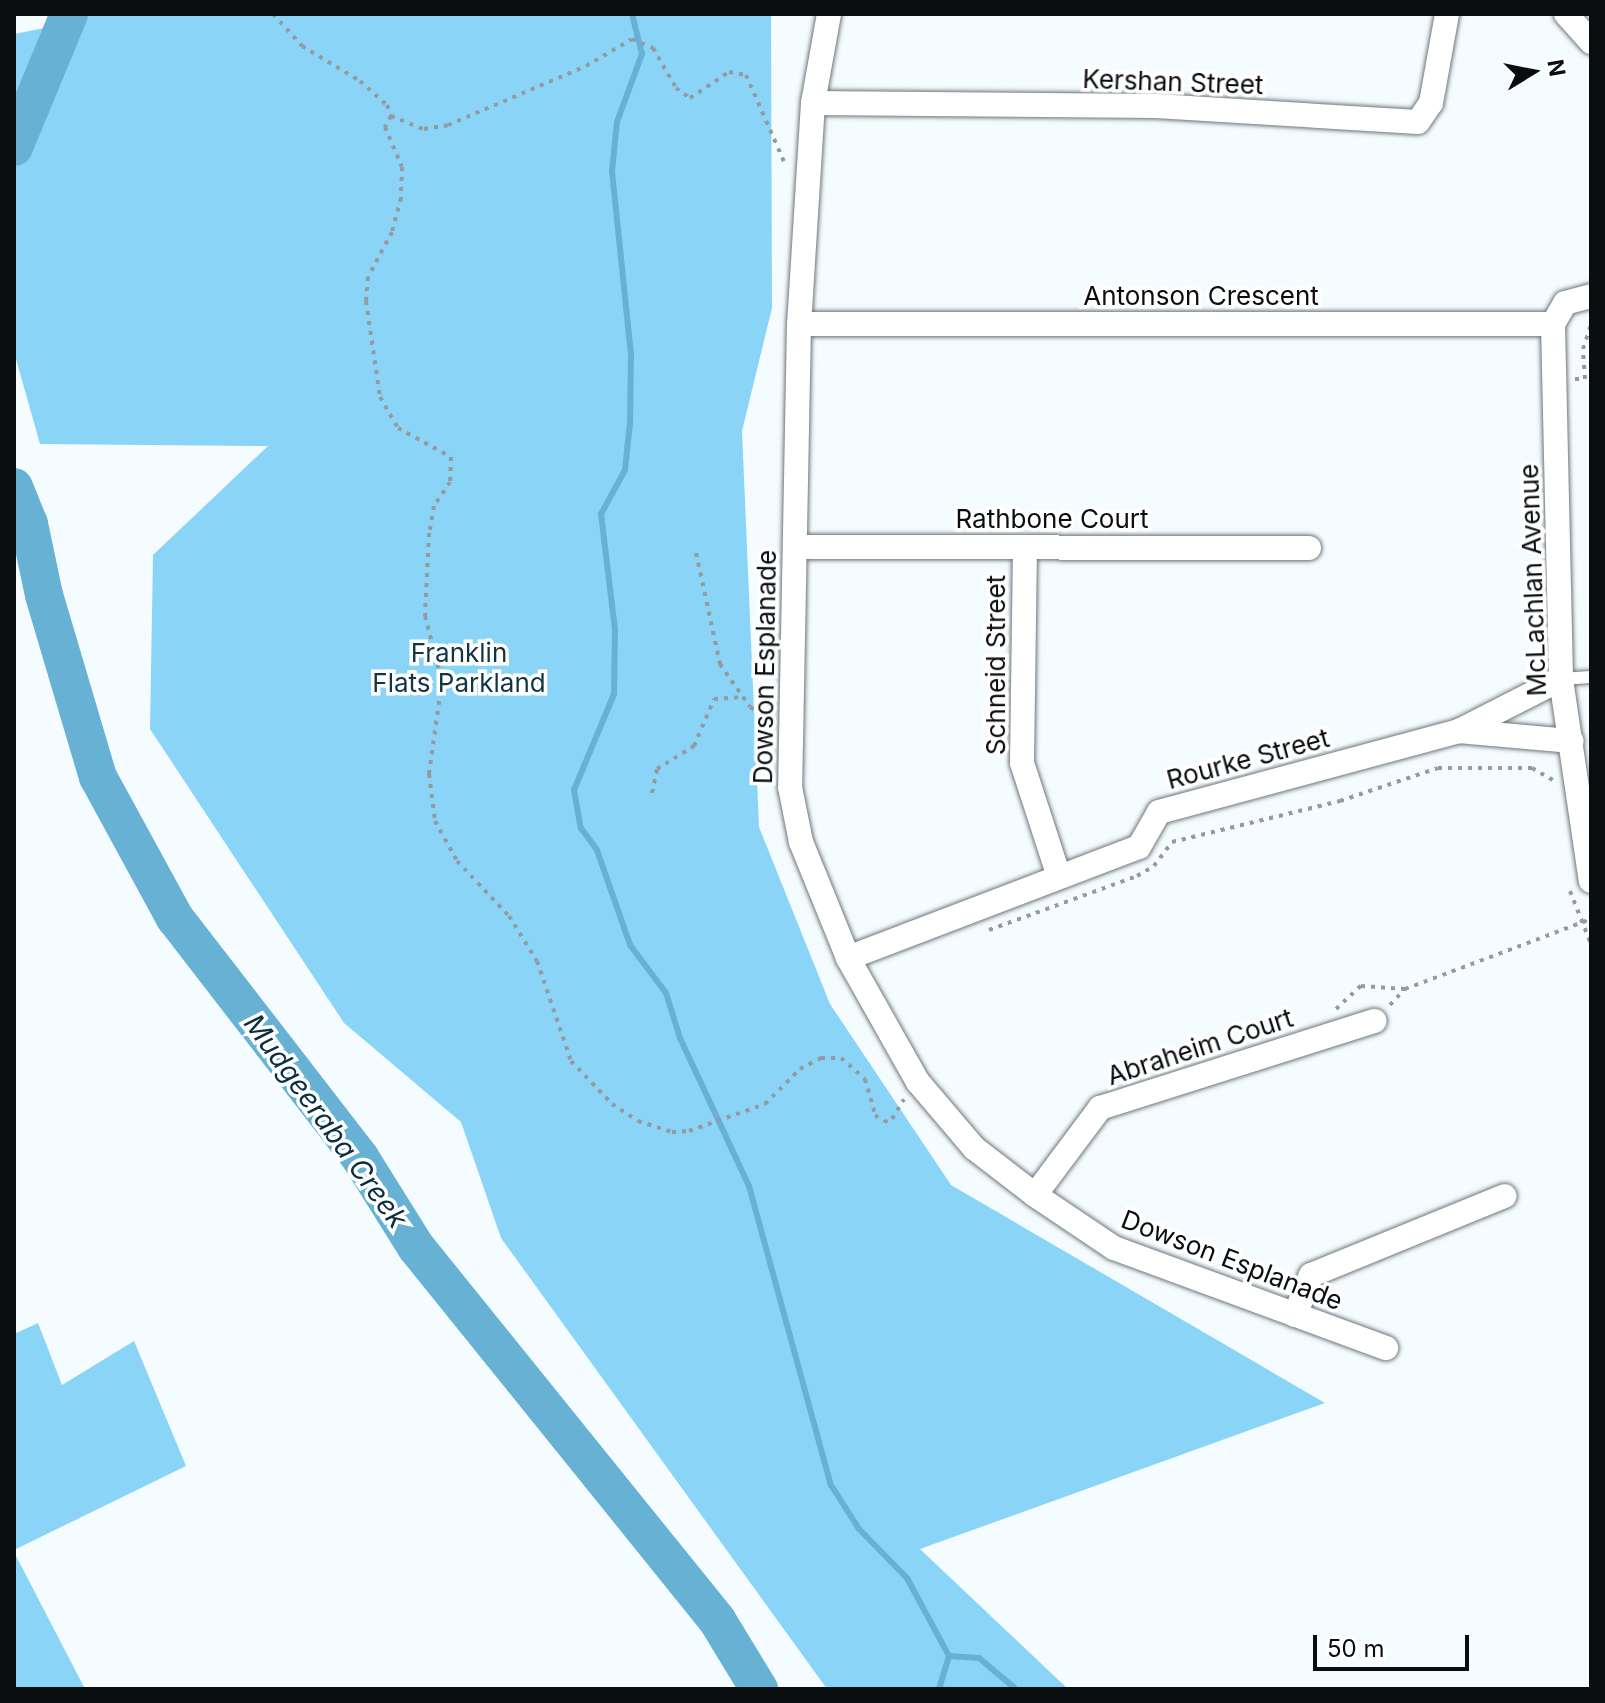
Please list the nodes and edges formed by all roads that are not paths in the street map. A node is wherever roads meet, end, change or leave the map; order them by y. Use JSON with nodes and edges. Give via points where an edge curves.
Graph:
{"nodes":[{"id":1,"x":829,"y":14,"type":"edge"},
{"id":2,"x":1447,"y":14,"type":"edge"},
{"id":3,"x":1566,"y":14,"type":"edge"},
{"id":4,"x":1591,"y":42,"type":"edge"},
{"id":5,"x":813,"y":103,"type":"junction"},
{"id":6,"x":1591,"y":296,"type":"edge"},
{"id":7,"x":799,"y":324,"type":"junction"},
{"id":8,"x":1553,"y":324,"type":"junction"},
{"id":9,"x":795,"y":547,"type":"junction"},
{"id":10,"x":1025,"y":547,"type":"junction"},
{"id":11,"x":1309,"y":548,"type":"dead end"},
{"id":12,"x":1591,"y":677,"type":"edge"},
{"id":13,"x":1561,"y":679,"type":"junction"},
{"id":14,"x":1459,"y":731,"type":"junction"},
{"id":15,"x":1572,"y":741,"type":"junction"},
{"id":16,"x":1058,"y":874,"type":"junction"},
{"id":17,"x":1580,"y":883,"type":"edge"},
{"id":18,"x":848,"y":958,"type":"junction"},
{"id":19,"x":1375,"y":1021,"type":"road end"},
{"id":20,"x":1035,"y":1195,"type":"junction"},
{"id":21,"x":1505,"y":1196,"type":"dead end"},
{"id":22,"x":1295,"y":1315,"type":"junction"},
{"id":23,"x":1386,"y":1348,"type":"dead end"}],
"edges":[{"from":1,"to":5,"type":"street","name":"Dowson Esplanade"},
{"from":2,"to":5,"type":"street","name":"Kershan Street","via":[[1431,103],[1418,122],[1156,106]]},
{"from":3,"to":4,"type":"street"},
{"from":5,"to":7,"type":"street","name":"Dowson Esplanade"},
{"from":6,"to":8,"type":"street","via":[[1565,303]]},
{"from":7,"to":8,"type":"street","name":"Antonson Crescent"},
{"from":7,"to":9,"type":"street","name":"Dowson Esplanade"},
{"from":8,"to":13,"type":"street","name":"McLachlan Avenue"},
{"from":9,"to":10,"type":"street","name":"Rathbone Court"},
{"from":9,"to":18,"type":"street","name":"Dowson Esplanade","via":[[790,787],[801,842]]},
{"from":10,"to":11,"type":"street","name":"Rathbone Court"},
{"from":10,"to":16,"type":"street","name":"Schneid Street","via":[[1022,763]]},
{"from":12,"to":13,"type":"lane"},
{"from":13,"to":14,"type":"street","name":"Rourke Street"},
{"from":13,"to":15,"type":"street","name":"McLachlan Avenue"},
{"from":14,"to":15,"type":"street","name":"Rourke Street"},
{"from":14,"to":16,"type":"street","name":"Rourke Street","via":[[1159,812],[1139,847]]},
{"from":15,"to":17,"type":"street","name":"McLachlan Avenue"},
{"from":16,"to":18,"type":"street","name":"Rourke Street"},
{"from":18,"to":20,"type":"street","name":"Dowson Esplanade","via":[[907,1088]]},
{"from":19,"to":20,"type":"street","name":"Abraheim Court","via":[[1100,1108]]},
{"from":20,"to":22,"type":"street","name":"Dowson Esplanade","via":[[1114,1248]]},
{"from":21,"to":22,"type":"street","via":[[1311,1275]]},
{"from":22,"to":23,"type":"street","name":"Dowson Esplanade"}]}
